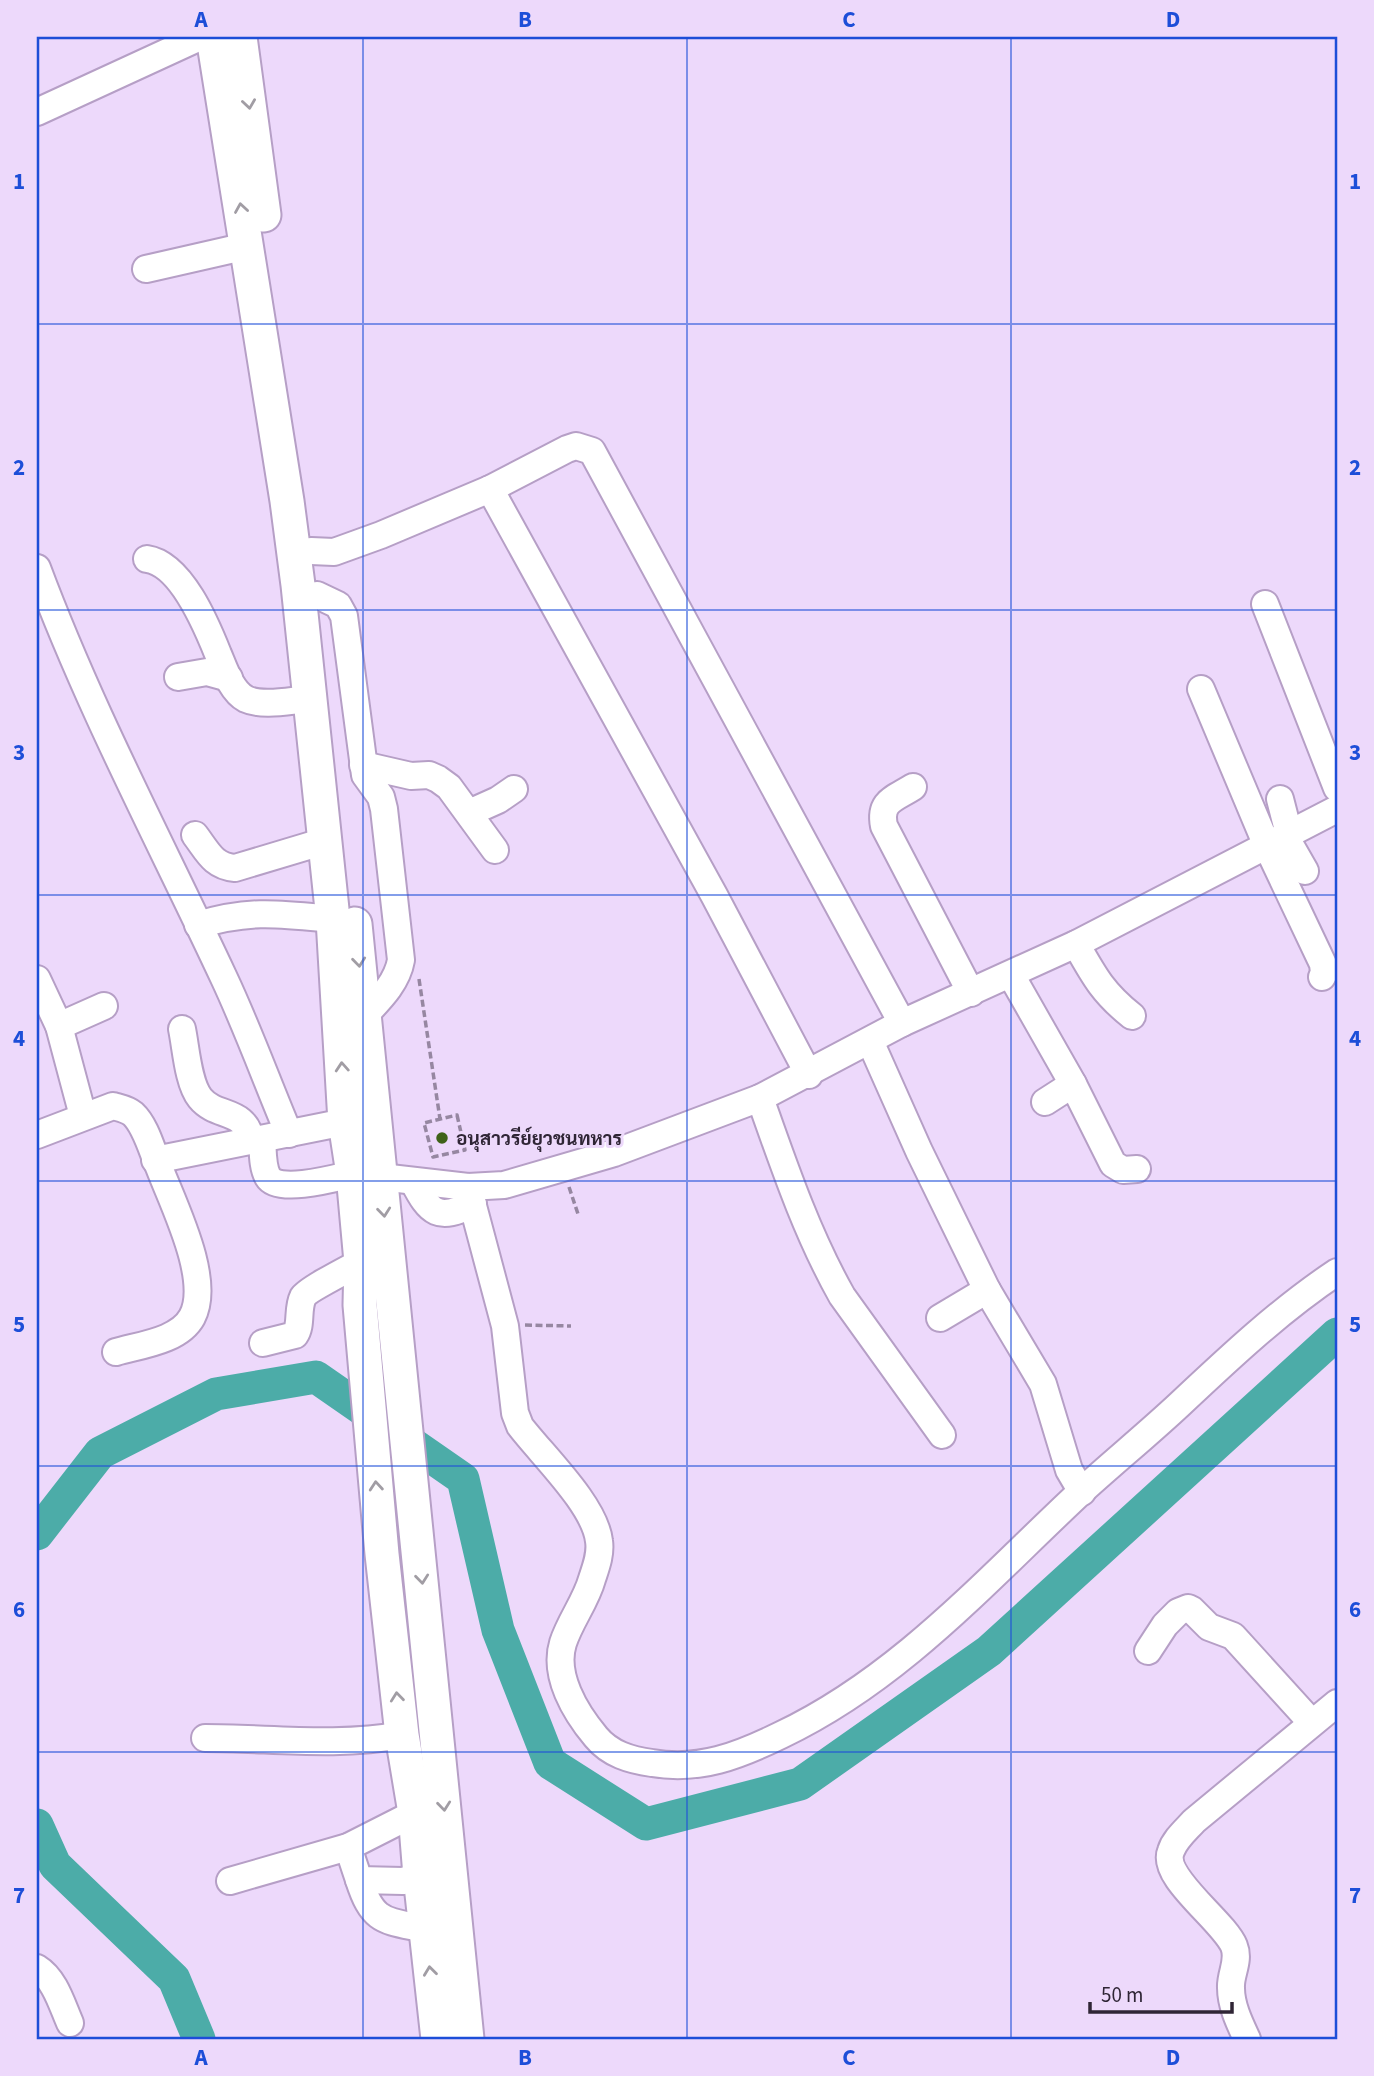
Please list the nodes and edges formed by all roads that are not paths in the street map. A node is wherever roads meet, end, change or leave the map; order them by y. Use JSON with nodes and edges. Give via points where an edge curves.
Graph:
{"nodes":[{"id":1,"x":200,"y":37,"type":"edge"},
{"id":2,"x":213,"y":37,"type":"edge"},
{"id":3,"x":240,"y":37,"type":"edge"},
{"id":4,"x":37,"y":112,"type":"edge"},
{"id":5,"x":247,"y":246,"type":"junction"},
{"id":6,"x":146,"y":269,"type":"dead end"},
{"id":7,"x":490,"y":489,"type":"junction"},
{"id":8,"x":311,"y":551,"type":"junction"},
{"id":9,"x":146,"y":559,"type":"dead end"},
{"id":10,"x":37,"y":568,"type":"edge"},
{"id":11,"x":317,"y":595,"type":"junction"},
{"id":12,"x":1265,"y":604,"type":"dead end"},
{"id":13,"x":178,"y":677,"type":"dead end"},
{"id":14,"x":229,"y":678,"type":"junction"},
{"id":15,"x":1201,"y":689,"type":"dead end"},
{"id":16,"x":310,"y":699,"type":"junction"},
{"id":17,"x":363,"y":765,"type":"junction"},
{"id":18,"x":913,"y":788,"type":"dead end"},
{"id":19,"x":1337,"y":788,"type":"edge"},
{"id":20,"x":514,"y":789,"type":"dead end"},
{"id":21,"x":1280,"y":799,"type":"dead end"},
{"id":22,"x":1337,"y":809,"type":"edge"},
{"id":23,"x":469,"y":813,"type":"junction"},
{"id":24,"x":195,"y":835,"type":"dead end"},
{"id":25,"x":1280,"y":839,"type":"junction"},
{"id":26,"x":325,"y":841,"type":"junction"},
{"id":27,"x":495,"y":850,"type":"dead end"},
{"id":28,"x":1305,"y":870,"type":"dead end"},
{"id":29,"x":333,"y":919,"type":"junction"},
{"id":30,"x":198,"y":925,"type":"junction"},
{"id":31,"x":1076,"y":944,"type":"junction"},
{"id":32,"x":1011,"y":975,"type":"junction"},
{"id":33,"x":1322,"y":977,"type":"dead end"},
{"id":34,"x":37,"y":979,"type":"edge"},
{"id":35,"x":971,"y":993,"type":"junction"},
{"id":36,"x":104,"y":1006,"type":"dead end"},
{"id":37,"x":364,"y":1016,"type":"junction"},
{"id":38,"x":1132,"y":1016,"type":"dead end"},
{"id":39,"x":902,"y":1023,"type":"junction"},
{"id":40,"x":59,"y":1026,"type":"junction"},
{"id":41,"x":182,"y":1029,"type":"dead end"},
{"id":42,"x":870,"y":1041,"type":"junction"},
{"id":43,"x":809,"y":1074,"type":"junction"},
{"id":44,"x":1073,"y":1084,"type":"junction"},
{"id":45,"x":760,"y":1098,"type":"junction"},
{"id":46,"x":1045,"y":1102,"type":"dead end"},
{"id":47,"x":83,"y":1116,"type":"junction"},
{"id":48,"x":345,"y":1122,"type":"junction"},
{"id":49,"x":289,"y":1134,"type":"junction"},
{"id":50,"x":37,"y":1135,"type":"edge"},
{"id":51,"x":256,"y":1140,"type":"junction"},
{"id":52,"x":155,"y":1160,"type":"junction"},
{"id":53,"x":1137,"y":1169,"type":"dead end"},
{"id":54,"x":367,"y":1175,"type":"junction"},
{"id":55,"x":470,"y":1195,"type":"junction"},
{"id":56,"x":360,"y":1262,"type":"junction"},
{"id":57,"x":1337,"y":1272,"type":"edge"},
{"id":58,"x":987,"y":1290,"type":"junction"},
{"id":59,"x":940,"y":1318,"type":"dead end"},
{"id":60,"x":263,"y":1343,"type":"dead end"},
{"id":61,"x":116,"y":1352,"type":"dead end"},
{"id":62,"x":942,"y":1435,"type":"dead end"},
{"id":63,"x":1082,"y":1492,"type":"junction"},
{"id":64,"x":1148,"y":1651,"type":"dead end"},
{"id":65,"x":1337,"y":1703,"type":"edge"},
{"id":66,"x":1312,"y":1723,"type":"junction"},
{"id":67,"x":402,"y":1735,"type":"junction"},
{"id":68,"x":205,"y":1738,"type":"dead end"},
{"id":69,"x":415,"y":1813,"type":"junction"},
{"id":70,"x":348,"y":1847,"type":"junction"},
{"id":71,"x":420,"y":1876,"type":"junction"},
{"id":72,"x":359,"y":1880,"type":"junction"},
{"id":73,"x":230,"y":1881,"type":"dead end"},
{"id":74,"x":425,"y":1929,"type":"junction"},
{"id":75,"x":37,"y":1968,"type":"edge"},
{"id":76,"x":70,"y":2023,"type":"dead end"},
{"id":77,"x":438,"y":2039,"type":"edge"},
{"id":78,"x":467,"y":2039,"type":"edge"},
{"id":79,"x":1247,"y":2039,"type":"edge"}],
"edges":[{"from":1,"to":4,"type":"street"},
{"from":5,"to":2,"type":"main road","one_way":true},
{"from":3,"to":8,"type":"main road","one_way":true},
{"from":5,"to":6,"type":"street"},
{"from":5,"to":16,"type":"main road","via":[[287,501]]},
{"from":7,"to":8,"type":"street","via":[[334,552]]},
{"from":7,"to":39,"type":"street","via":[[567,449],[576,446],[592,451]]},
{"from":7,"to":43,"type":"street"},
{"from":8,"to":11,"type":"main road"},
{"from":9,"to":14,"type":"street","via":[[159,561],[182,586],[205,623]]},
{"from":10,"to":30,"type":"street","via":[[100,721]]},
{"from":11,"to":17,"type":"street","via":[[338,605],[344,616]]},
{"from":11,"to":37,"type":"main road","one_way":true},
{"from":12,"to":19,"type":"street"},
{"from":13,"to":14,"type":"street","via":[[207,672]]},
{"from":14,"to":16,"type":"street","via":[[238,692],[254,701]]},
{"from":15,"to":25,"type":"street"},
{"from":16,"to":26,"type":"main road"},
{"from":17,"to":23,"type":"street","via":[[438,779]]},
{"from":17,"to":37,"type":"street","via":[[384,809],[401,960],[393,982]]},
{"from":18,"to":35,"type":"street","via":[[884,807],[884,826]]},
{"from":20,"to":23,"type":"street"},
{"from":21,"to":25,"type":"street"},
{"from":22,"to":25,"type":"street"},
{"from":23,"to":27,"type":"street"},
{"from":24,"to":26,"type":"street","via":[[212,858],[223,867],[235,868]]},
{"from":25,"to":28,"type":"street"},
{"from":25,"to":31,"type":"street"},
{"from":25,"to":33,"type":"street","via":[[1323,964]]},
{"from":26,"to":29,"type":"main road"},
{"from":29,"to":30,"type":"street","via":[[257,913]]},
{"from":48,"to":29,"type":"main road","one_way":true},
{"from":30,"to":49,"type":"street"},
{"from":31,"to":32,"type":"street"},
{"from":31,"to":38,"type":"street","via":[[1100,986]]},
{"from":32,"to":35,"type":"street"},
{"from":32,"to":44,"type":"street"},
{"from":34,"to":40,"type":"street"},
{"from":35,"to":39,"type":"street"},
{"from":36,"to":40,"type":"street"},
{"from":37,"to":54,"type":"main road"},
{"from":39,"to":42,"type":"street"},
{"from":40,"to":47,"type":"street"},
{"from":41,"to":51,"type":"street","via":[[193,1087],[201,1100],[245,1123]]},
{"from":42,"to":43,"type":"street"},
{"from":42,"to":58,"type":"street"},
{"from":43,"to":45,"type":"street"},
{"from":44,"to":46,"type":"street"},
{"from":44,"to":53,"type":"street","via":[[1113,1164],[1123,1170]]},
{"from":45,"to":55,"type":"street","via":[[614,1153]]},
{"from":45,"to":62,"type":"street","via":[[830,1275]]},
{"from":47,"to":50,"type":"street"},
{"from":47,"to":52,"type":"street","via":[[113,1106],[124,1108],[140,1125]]},
{"from":48,"to":49,"type":"street"},
{"from":48,"to":54,"type":"main road"},
{"from":49,"to":51,"type":"street"},
{"from":51,"to":52,"type":"street"},
{"from":51,"to":54,"type":"street","via":[[269,1179],[275,1183]]},
{"from":52,"to":61,"type":"street","via":[[190,1244],[198,1303],[181,1329]]},
{"from":54,"to":55,"type":"street"},
{"from":54,"to":56,"type":"main road"},
{"from":54,"to":78,"type":"main road","one_way":true,"via":[[401,1370]]},
{"from":55,"to":63,"type":"street","via":[[505,1326],[515,1413],[520,1426],[573,1489],[599,1539],[589,1589],[564,1643],[560,1665],[575,1710],[607,1749],[631,1760],[676,1767],[723,1760],[796,1728],[900,1661]]},
{"from":56,"to":60,"type":"street","via":[[307,1292],[297,1333]]},
{"from":67,"to":56,"type":"main road","one_way":true,"via":[[382,1554]]},
{"from":57,"to":63,"type":"street","via":[[1298,1298]]},
{"from":58,"to":59,"type":"street"},
{"from":58,"to":63,"type":"street","via":[[1043,1384],[1069,1470]]},
{"from":64,"to":66,"type":"street","via":[[1165,1625],[1188,1608],[1209,1627],[1233,1636]]},
{"from":65,"to":66,"type":"street"},
{"from":66,"to":79,"type":"street","via":[[1194,1821],[1170,1851],[1168,1863],[1175,1875],[1234,1946],[1232,2000]]},
{"from":67,"to":68,"type":"street","via":[[344,1743]]},
{"from":67,"to":69,"type":"main road"},
{"from":69,"to":70,"type":"street"},
{"from":69,"to":71,"type":"main road"},
{"from":70,"to":72,"type":"street"},
{"from":70,"to":73,"type":"street"},
{"from":71,"to":72,"type":"street","via":[[403,1881]]},
{"from":71,"to":74,"type":"main road"},
{"from":72,"to":74,"type":"street","via":[[372,1910]]},
{"from":77,"to":74,"type":"main road","one_way":true},
{"from":75,"to":76,"type":"street","via":[[51,1982]]}]}
